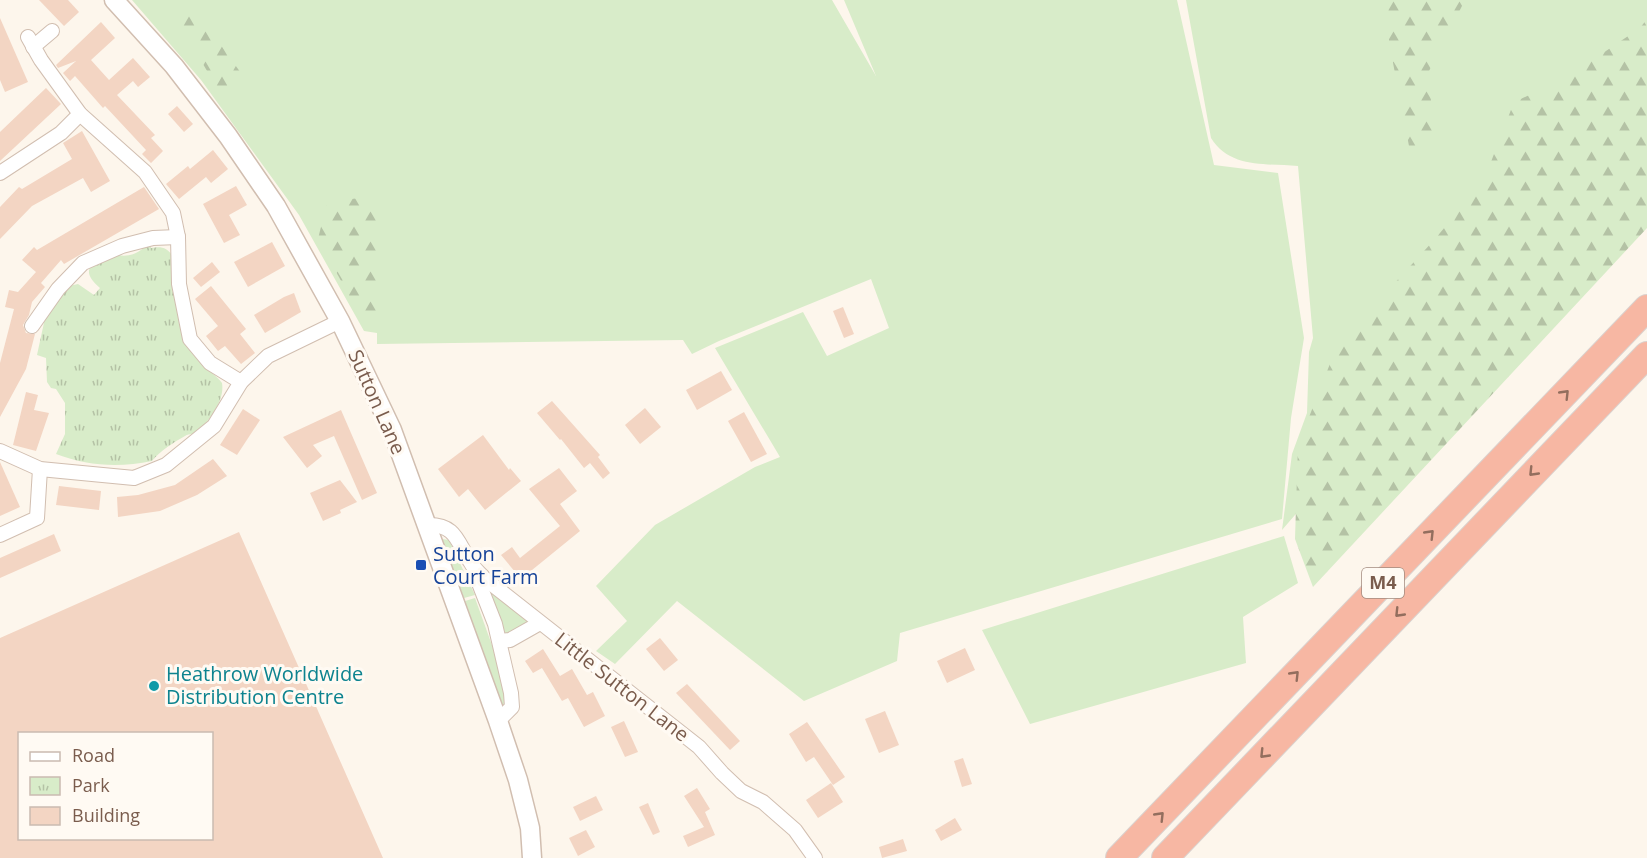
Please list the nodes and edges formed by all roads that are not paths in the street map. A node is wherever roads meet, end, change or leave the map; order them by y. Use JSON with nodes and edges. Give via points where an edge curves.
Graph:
{"nodes":[{"id":1,"x":114,"y":0,"type":"edge"},
{"id":2,"x":52,"y":31,"type":"dead end"},
{"id":3,"x":80,"y":114,"type":"junction"},
{"id":4,"x":0,"y":173,"type":"edge"},
{"id":5,"x":178,"y":237,"type":"junction"},
{"id":6,"x":1647,"y":308,"type":"edge"},
{"id":7,"x":340,"y":321,"type":"junction"},
{"id":8,"x":32,"y":326,"type":"dead end"},
{"id":9,"x":1647,"y":355,"type":"edge"},
{"id":10,"x":241,"y":382,"type":"junction"},
{"id":11,"x":0,"y":451,"type":"edge"},
{"id":12,"x":40,"y":469,"type":"junction"},
{"id":13,"x":427,"y":525,"type":"junction"},
{"id":14,"x":0,"y":535,"type":"edge"},
{"id":15,"x":471,"y":564,"type":"junction"},
{"id":16,"x":540,"y":623,"type":"junction"},
{"id":17,"x":500,"y":641,"type":"junction"},
{"id":18,"x":498,"y":721,"type":"junction"},
{"id":19,"x":532,"y":858,"type":"edge"},
{"id":20,"x":815,"y":858,"type":"edge"},
{"id":21,"x":1119,"y":858,"type":"edge"},
{"id":22,"x":1165,"y":858,"type":"edge"}],
"edges":[{"from":1,"to":7,"type":"street","name":"Sutton Lane","via":[[174,66],[228,136],[276,206]]},
{"from":2,"to":3,"type":"street","via":[[30,42]]},
{"from":3,"to":4,"type":"street","via":[[61,133]]},
{"from":3,"to":5,"type":"street","via":[[145,172],[173,213]]},
{"from":5,"to":8,"type":"street","via":[[122,246],[83,263],[58,289]]},
{"from":5,"to":10,"type":"street","via":[[179,284],[190,339],[210,363]]},
{"from":21,"to":6,"type":"highway","number":"M4","one_way":true},
{"from":7,"to":10,"type":"street","via":[[268,356]]},
{"from":7,"to":13,"type":"street","name":"Sutton Lane","via":[[392,430]]},
{"from":9,"to":22,"type":"highway","number":"M4","one_way":true},
{"from":10,"to":12,"type":"street","via":[[214,426],[166,465],[134,478]]},
{"from":11,"to":12,"type":"street"},
{"from":12,"to":14,"type":"street","via":[[37,518]]},
{"from":13,"to":15,"type":"street","name":"Little Sutton Lane","via":[[451,531]]},
{"from":13,"to":18,"type":"street","name":"Sutton Lane"},
{"from":15,"to":16,"type":"street","name":"Little Sutton Lane"},
{"from":15,"to":17,"type":"street"},
{"from":16,"to":17,"type":"street","via":[[510,640]]},
{"from":16,"to":20,"type":"street","name":"Little Sutton Lane","via":[[699,747],[741,791],[763,802],[795,830]]},
{"from":17,"to":18,"type":"street","via":[[512,704]]},
{"from":18,"to":19,"type":"street","name":"Sutton Lane","via":[[530,828]]}]}
